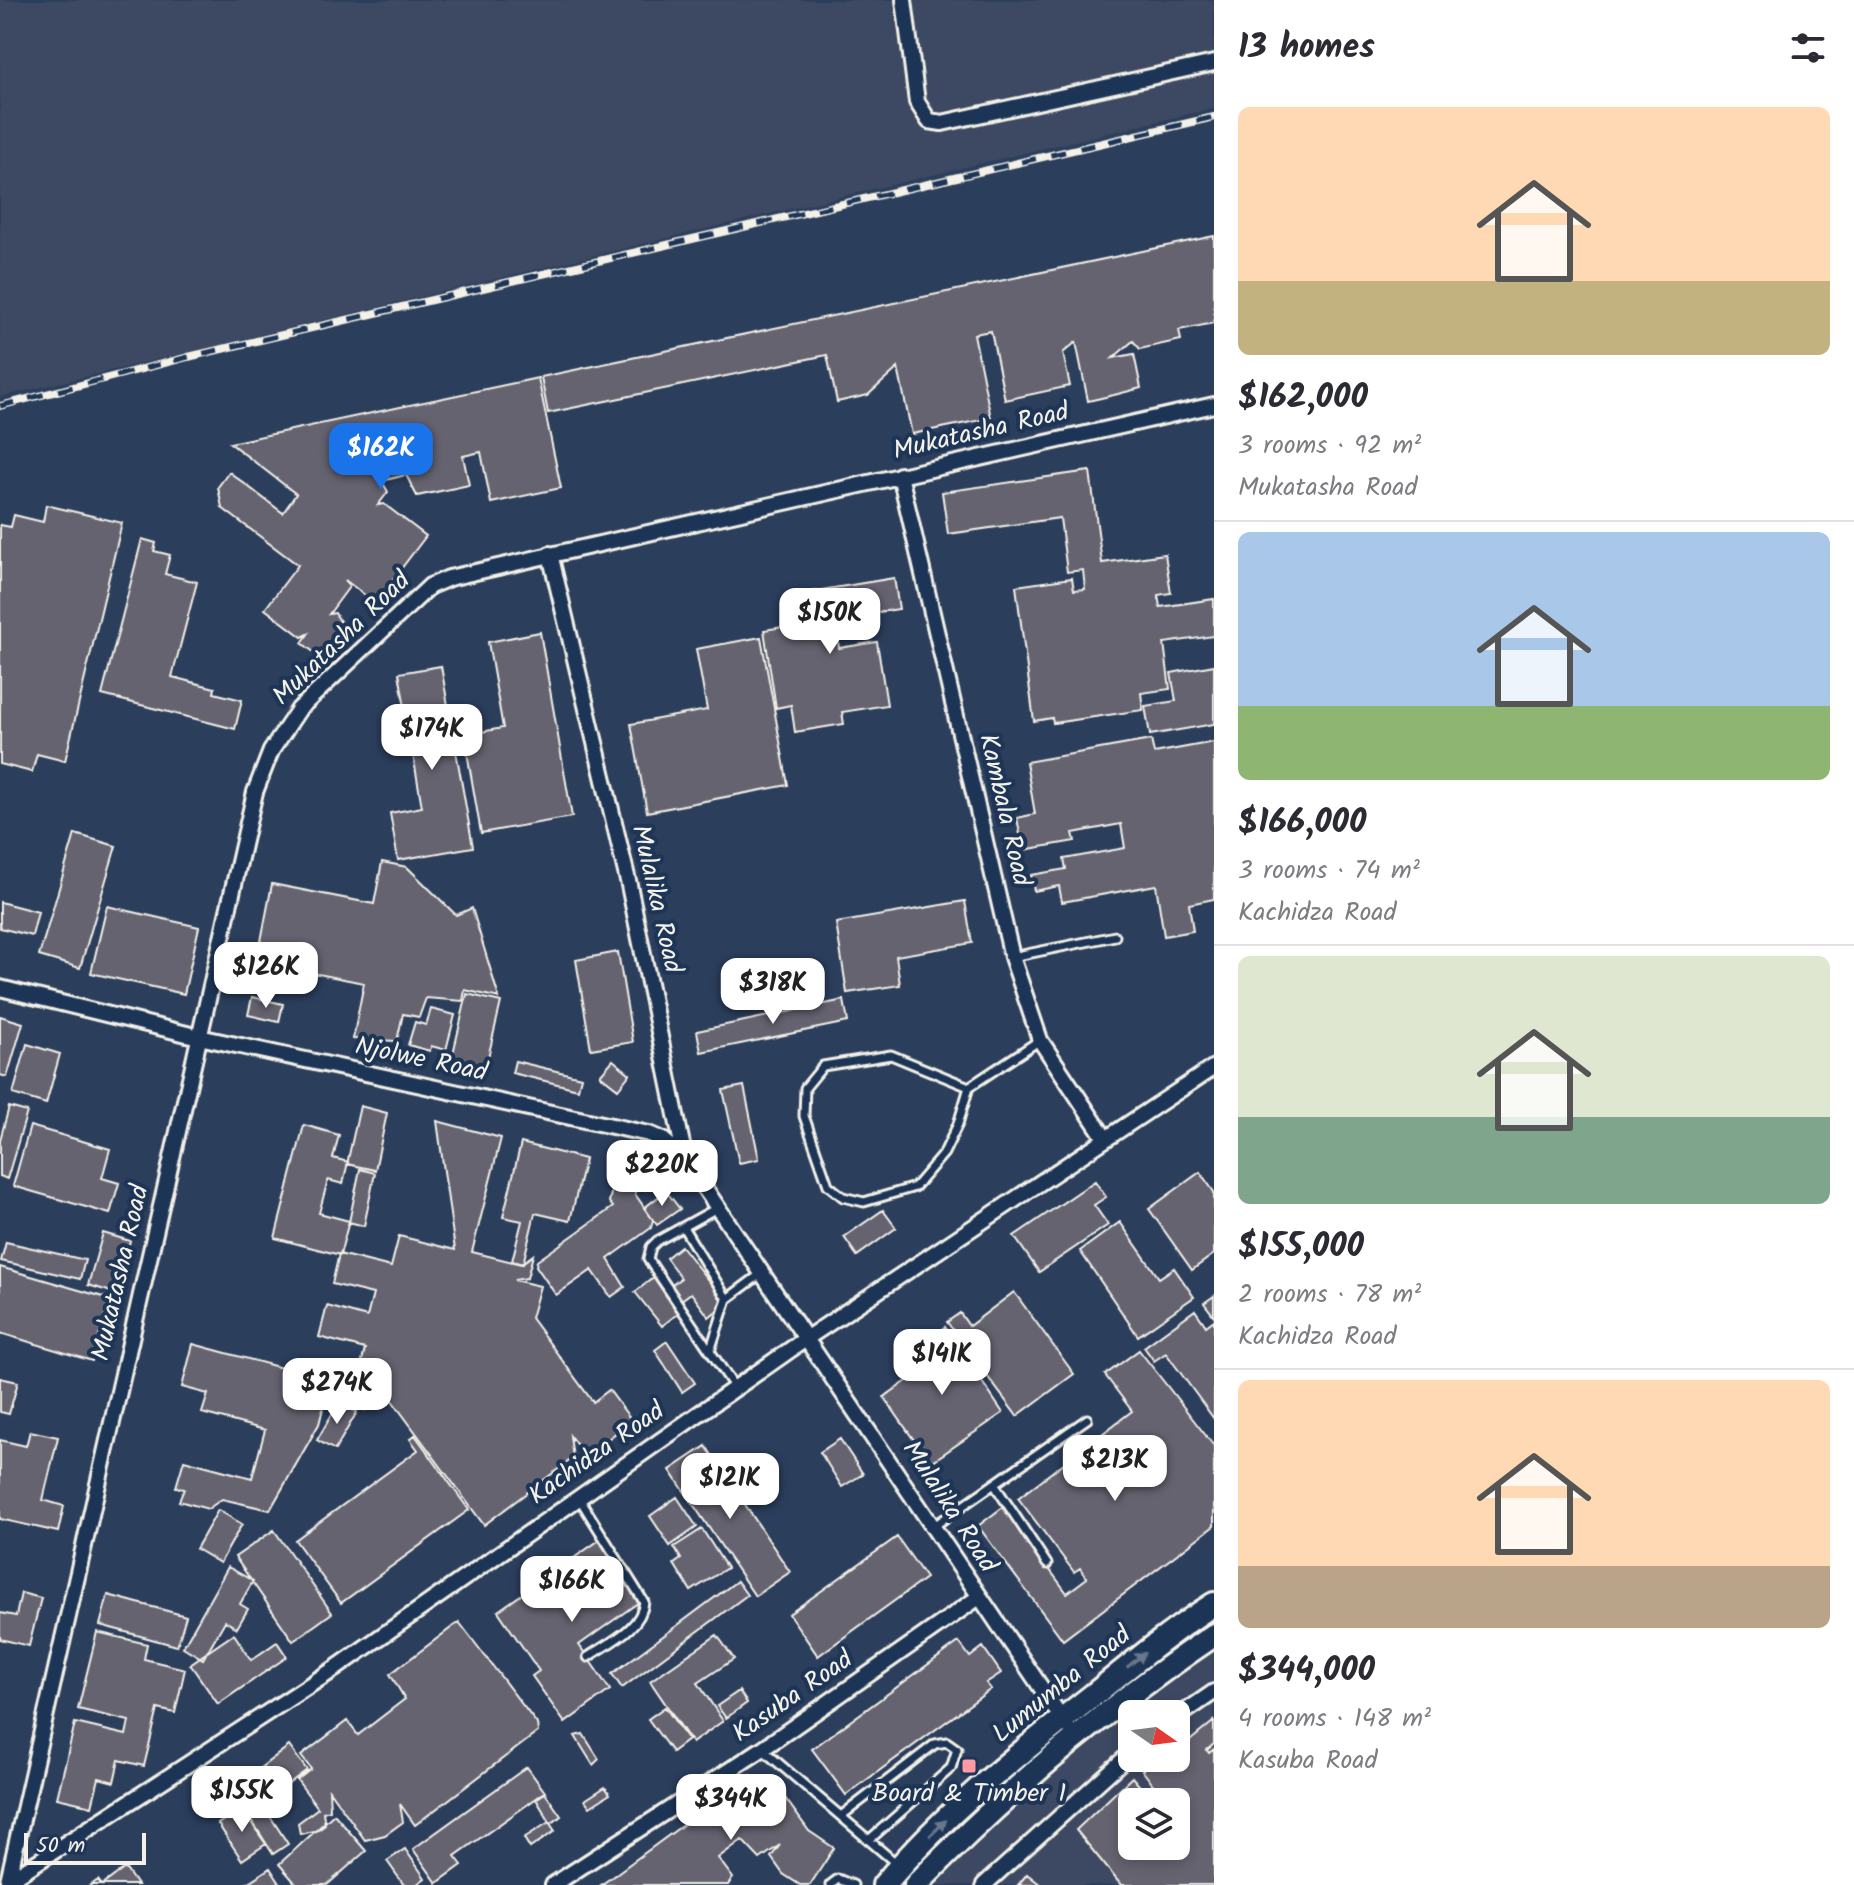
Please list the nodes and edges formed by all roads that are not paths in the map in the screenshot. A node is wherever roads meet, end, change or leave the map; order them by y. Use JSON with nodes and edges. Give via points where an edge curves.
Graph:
{"nodes":[{"id":1,"x":904,"y":0,"type":"edge"},
{"id":2,"x":1214,"y":63,"type":"edge"},
{"id":3,"x":1214,"y":405,"type":"edge"},
{"id":4,"x":900,"y":475,"type":"junction"},
{"id":5,"x":550,"y":554,"type":"junction"},
{"id":6,"x":1115,"y":936,"type":"dead end"},
{"id":7,"x":1012,"y":957,"type":"junction"},
{"id":8,"x":0,"y":988,"type":"edge"},
{"id":9,"x":199,"y":1037,"type":"junction"},
{"id":10,"x":1040,"y":1040,"type":"junction"},
{"id":11,"x":1214,"y":1067,"type":"edge"},
{"id":12,"x":969,"y":1087,"type":"junction"},
{"id":13,"x":1105,"y":1138,"type":"junction"},
{"id":14,"x":685,"y":1159,"type":"junction"},
{"id":15,"x":717,"y":1208,"type":"junction"},
{"id":16,"x":683,"y":1227,"type":"junction"},
{"id":17,"x":762,"y":1273,"type":"junction"},
{"id":18,"x":727,"y":1299,"type":"junction"},
{"id":19,"x":807,"y":1338,"type":"junction"},
{"id":20,"x":710,"y":1351,"type":"junction"},
{"id":21,"x":735,"y":1388,"type":"junction"},
{"id":22,"x":1087,"y":1419,"type":"dead end"},
{"id":23,"x":994,"y":1484,"type":"junction"},
{"id":24,"x":578,"y":1497,"type":"junction"},
{"id":25,"x":934,"y":1526,"type":"junction"},
{"id":26,"x":1047,"y":1564,"type":"dead end"},
{"id":27,"x":979,"y":1597,"type":"junction"},
{"id":28,"x":1214,"y":1604,"type":"edge"},
{"id":29,"x":1214,"y":1635,"type":"edge"},
{"id":30,"x":588,"y":1657,"type":"dead end"},
{"id":31,"x":1214,"y":1692,"type":"edge"},
{"id":32,"x":1190,"y":1708,"type":"edge"},
{"id":33,"x":1069,"y":1728,"type":"junction"},
{"id":34,"x":762,"y":1749,"type":"junction"},
{"id":35,"x":1118,"y":1765,"type":"edge"},
{"id":36,"x":841,"y":1816,"type":"junction"},
{"id":37,"x":869,"y":1840,"type":"junction"},
{"id":38,"x":900,"y":1866,"type":"junction"},
{"id":39,"x":5,"y":1883,"type":"edge"},
{"id":40,"x":553,"y":1885,"type":"edge"},
{"id":41,"x":830,"y":1885,"type":"edge"},
{"id":42,"x":853,"y":1885,"type":"edge"},
{"id":43,"x":884,"y":1885,"type":"edge"},
{"id":44,"x":916,"y":1885,"type":"edge"},
{"id":45,"x":984,"y":1885,"type":"edge"}],
"edges":[{"from":1,"to":2,"type":"street","via":[[917,102],[929,121],[942,123]]},
{"from":3,"to":4,"type":"street","name":"Mukatasha Road"},
{"from":4,"to":5,"type":"street","name":"Mukatasha Road"},
{"from":4,"to":7,"type":"street","name":"Kambala Road"},
{"from":5,"to":9,"type":"street","name":"Mukatasha Road","via":[[430,586],[292,718],[271,751],[255,792]]},
{"from":5,"to":14,"type":"street","name":"Mulalika Road","via":[[629,885]]},
{"from":6,"to":7,"type":"lane"},
{"from":7,"to":10,"type":"street","name":"Kambala Road"},
{"from":8,"to":9,"type":"street","name":"Njolwe Road"},
{"from":9,"to":14,"type":"street","name":"Njolwe Road","via":[[649,1134]]},
{"from":9,"to":39,"type":"street","name":"Mukatasha Road"},
{"from":10,"to":12,"type":"lane"},
{"from":10,"to":13,"type":"street","name":"Kambala Road"},
{"from":11,"to":13,"type":"street","name":"Kachidza Road"},
{"from":12,"to":12,"type":"lane","via":[[944,1153],[915,1187],[864,1202],[843,1197],[828,1185],[804,1116],[805,1088],[823,1066],[891,1055]]},
{"from":13,"to":19,"type":"street","name":"Kachidza Road"},
{"from":14,"to":15,"type":"street","name":"Mulalika Road"},
{"from":15,"to":16,"type":"lane"},
{"from":15,"to":17,"type":"street","name":"Mulalika Road"},
{"from":16,"to":18,"type":"lane"},
{"from":16,"to":20,"type":"lane","via":[[651,1247],[648,1259]]},
{"from":17,"to":18,"type":"lane"},
{"from":17,"to":19,"type":"street","name":"Mulalika Road"},
{"from":18,"to":20,"type":"lane"},
{"from":19,"to":21,"type":"street","name":"Kachidza Road"},
{"from":19,"to":25,"type":"street","name":"Mulalika Road"},
{"from":20,"to":21,"type":"lane"},
{"from":21,"to":24,"type":"street","name":"Kachidza Road"},
{"from":22,"to":23,"type":"lane"},
{"from":23,"to":25,"type":"lane"},
{"from":23,"to":26,"type":"lane"},
{"from":24,"to":30,"type":"lane","via":[[644,1602],[643,1616],[634,1626]]},
{"from":24,"to":39,"type":"street","name":"Kachidza Road","via":[[336,1668]]},
{"from":25,"to":27,"type":"street","name":"Mulalika Road"},
{"from":27,"to":33,"type":"street","name":"Mulalika Road"},
{"from":27,"to":34,"type":"street","name":"Kasuba Road"},
{"from":33,"to":28,"type":"main road","name":"Lumumba Road","one_way":true,"via":[[1144,1653]]},
{"from":29,"to":33,"type":"main road","name":"Lumumba Road"},
{"from":31,"to":32,"type":"street"},
{"from":38,"to":33,"type":"main road","name":"Lumumba Road","one_way":true,"via":[[961,1805]]},
{"from":33,"to":44,"type":"main road","name":"Lumumba Road","via":[[1021,1784]]},
{"from":34,"to":36,"type":"lane"},
{"from":34,"to":40,"type":"street","name":"Kasuba Road"},
{"from":35,"to":45,"type":"street"},
{"from":36,"to":37,"type":"lane"},
{"from":36,"to":37,"type":"lane","via":[[935,1744],[947,1742],[957,1749],[951,1768]]},
{"from":37,"to":38,"type":"lane"},
{"from":38,"to":43,"type":"main road","name":"Lumumba Road"},
{"from":41,"to":42,"type":"lane","via":[[838,1879]]}]}
